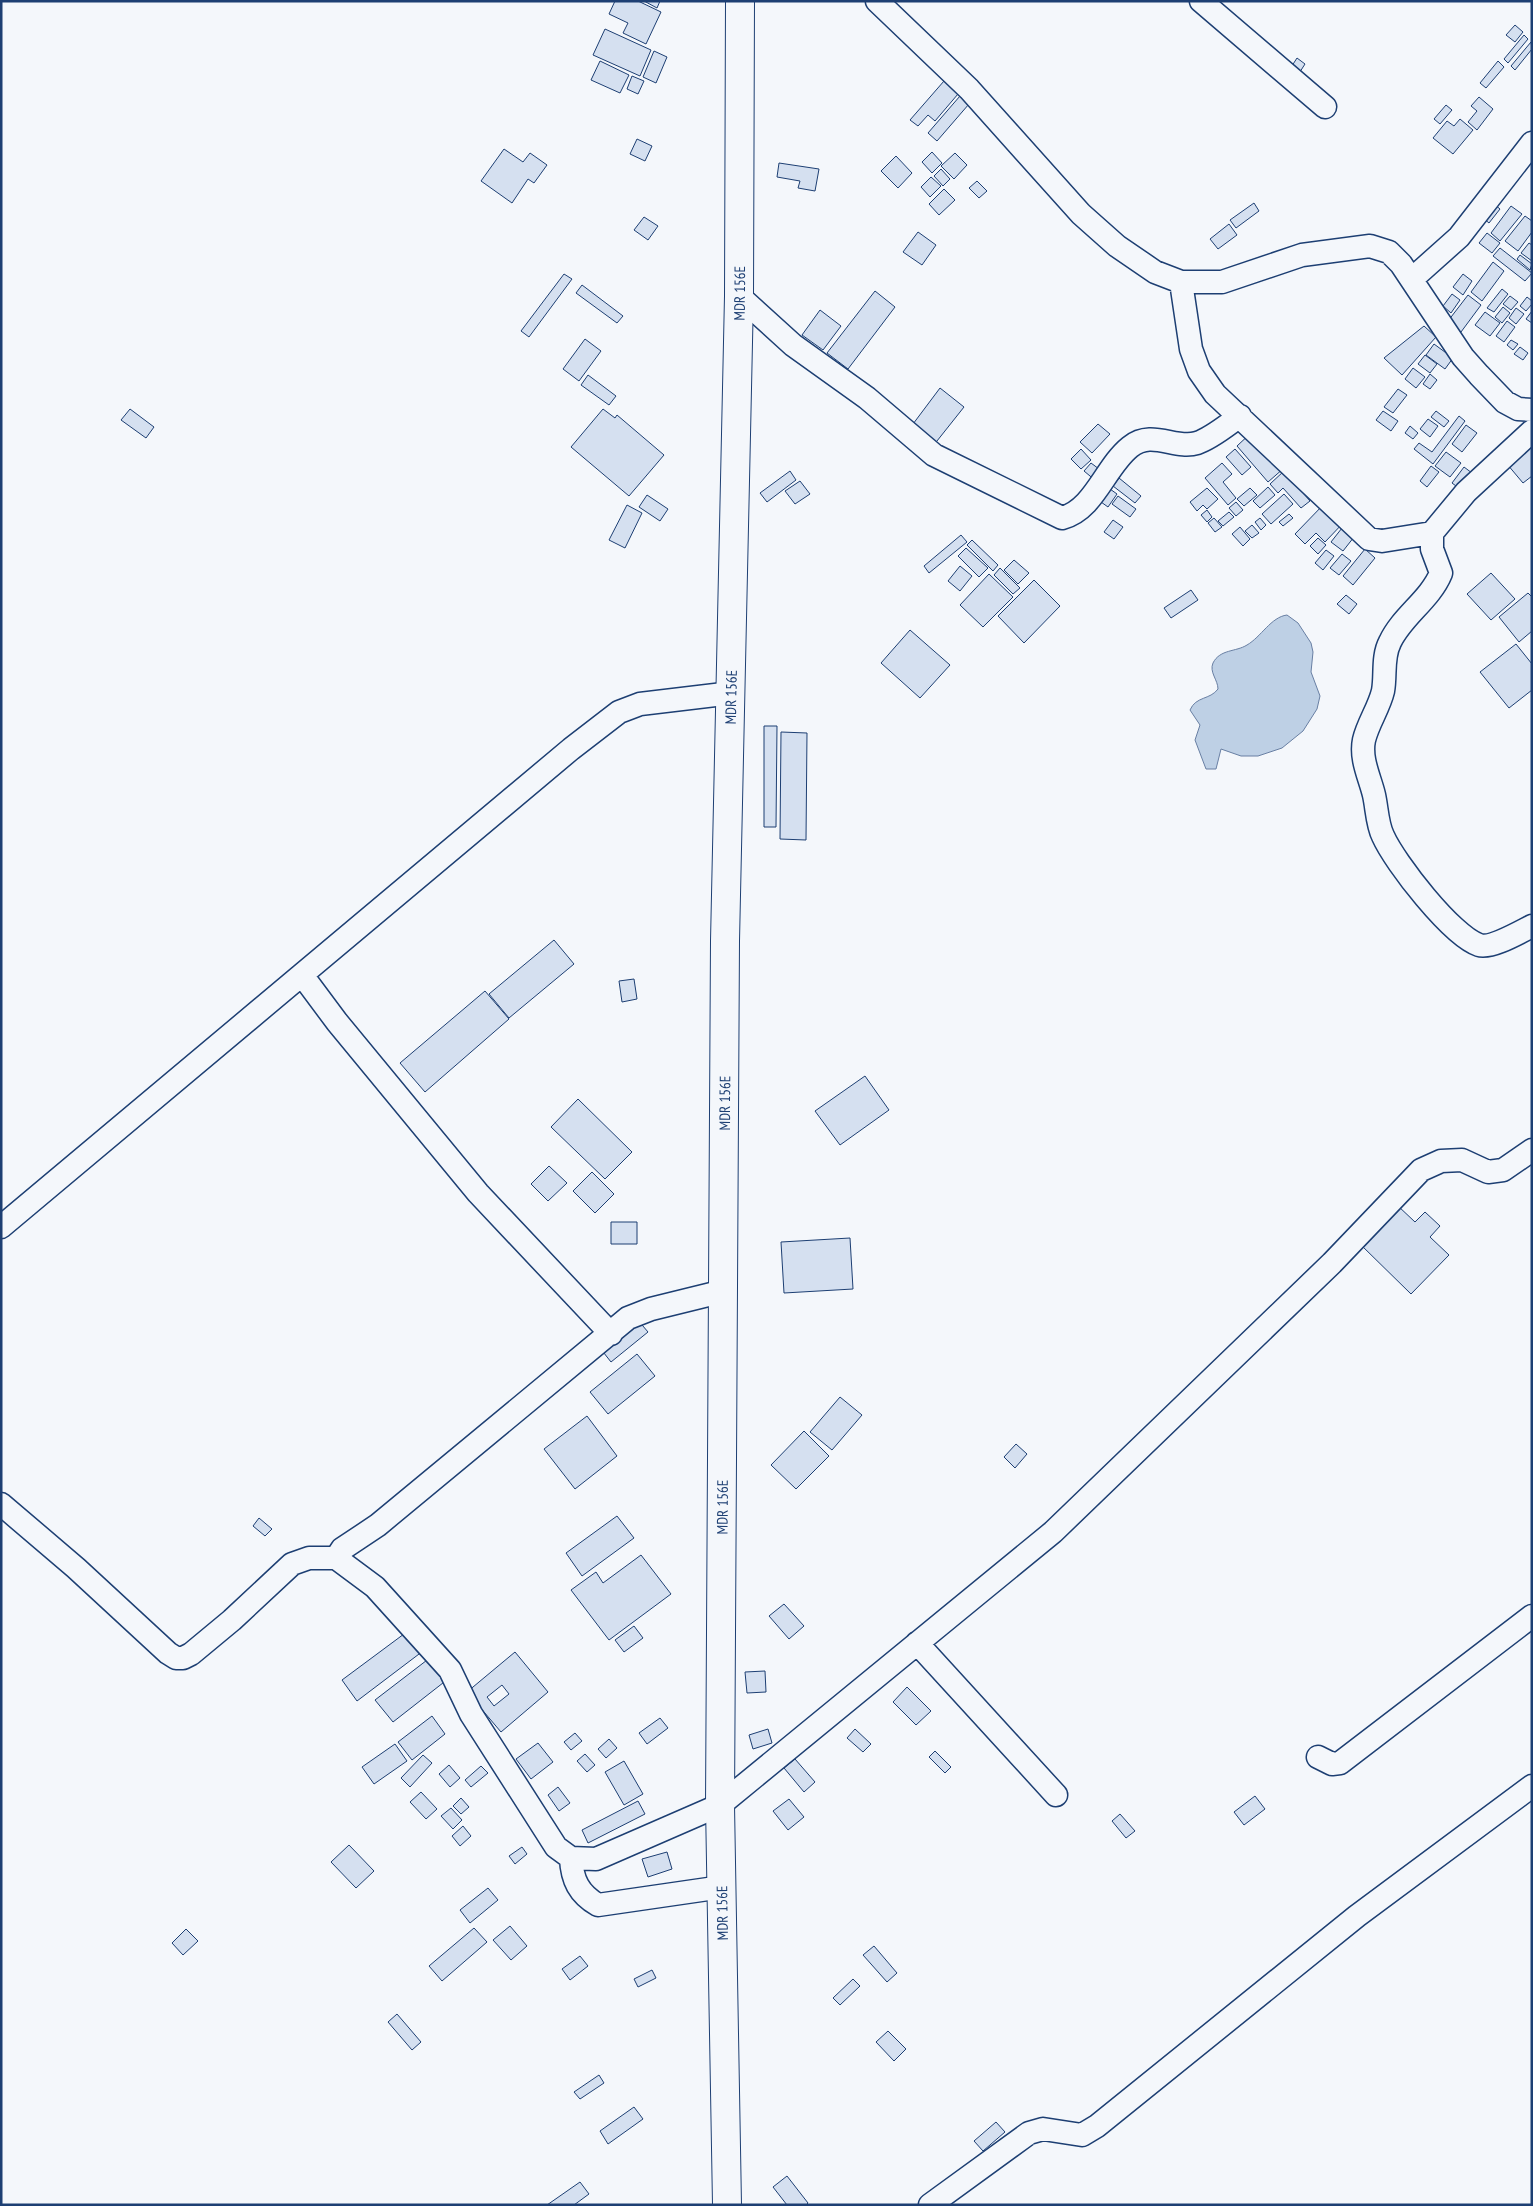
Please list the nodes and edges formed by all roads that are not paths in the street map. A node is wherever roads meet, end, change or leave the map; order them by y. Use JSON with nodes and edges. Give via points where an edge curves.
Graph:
{"nodes":[{"id":1,"x":740,"y":1,"type":"edge"},
{"id":2,"x":877,"y":1,"type":"edge"},
{"id":3,"x":1200,"y":1,"type":"edge"},
{"id":4,"x":1325,"y":107,"type":"dead end"},
{"id":5,"x":1532,"y":143,"type":"edge"},
{"id":6,"x":1412,"y":279,"type":"junction"},
{"id":7,"x":1181,"y":282,"type":"junction"},
{"id":8,"x":739,"y":296,"type":"junction"},
{"id":9,"x":1532,"y":410,"type":"edge"},
{"id":10,"x":1240,"y":416,"type":"junction"},
{"id":11,"x":1532,"y":430,"type":"edge"},
{"id":12,"x":1432,"y":533,"type":"junction"},
{"id":13,"x":732,"y":693,"type":"junction"},
{"id":14,"x":1532,"y":926,"type":"edge"},
{"id":15,"x":302,"y":976,"type":"junction"},
{"id":16,"x":1532,"y":1150,"type":"edge"},
{"id":17,"x":1,"y":1227,"type":"edge"},
{"id":18,"x":724,"y":1291,"type":"junction"},
{"id":19,"x":611,"y":1334,"type":"junction"},
{"id":20,"x":1,"y":1504,"type":"edge"},
{"id":21,"x":336,"y":1558,"type":"junction"},
{"id":22,"x":1532,"y":1616,"type":"edge"},
{"id":23,"x":917,"y":1643,"type":"junction"},
{"id":24,"x":1318,"y":1757,"type":"dead end"},
{"id":25,"x":1532,"y":1786,"type":"edge"},
{"id":26,"x":1056,"y":1795,"type":"dead end"},
{"id":27,"x":720,"y":1805,"type":"junction"},
{"id":28,"x":571,"y":1858,"type":"junction"},
{"id":29,"x":722,"y":1887,"type":"junction"},
{"id":30,"x":727,"y":2205,"type":"edge"},
{"id":31,"x":930,"y":2205,"type":"edge"}],
"edges":[{"from":1,"to":8,"type":"main road","name":"MDR 156E"},
{"from":2,"to":7,"type":"street","via":[[969,89],[1080,214],[1155,272]]},
{"from":3,"to":4,"type":"street"},
{"from":5,"to":6,"type":"street","via":[[1459,236]]},
{"from":6,"to":7,"type":"street","via":[[1389,252],[1370,246],[1302,255],[1222,282]]},
{"from":6,"to":9,"type":"street","via":[[1479,376],[1505,402],[1518,409]]},
{"from":7,"to":10,"type":"street","via":[[1191,350],[1199,371],[1215,394]]},
{"from":8,"to":10,"type":"street","via":[[793,345],[867,398],[934,454],[1062,518],[1074,515],[1089,500],[1110,467],[1132,446],[1155,438],[1181,444],[1197,443]]},
{"from":8,"to":13,"type":"main road","name":"MDR 156E"},
{"from":10,"to":12,"type":"street","via":[[1369,539],[1382,541]]},
{"from":11,"to":12,"type":"street","via":[[1466,492]]},
{"from":12,"to":14,"type":"street","via":[[1432,549],[1441,573],[1436,584],[1389,643],[1383,690],[1364,740],[1363,754],[1382,835],[1439,913],[1466,939],[1481,946],[1493,944]]},
{"from":13,"to":15,"type":"street","via":[[640,704],[619,712]]},
{"from":13,"to":18,"type":"main road","name":"MDR 156E","via":[[725,941]]},
{"from":15,"to":17,"type":"street"},
{"from":15,"to":19,"type":"street","via":[[478,1193]]},
{"from":16,"to":23,"type":"street","via":[[1503,1170],[1488,1172],[1462,1160],[1441,1161],[1421,1170],[1332,1262],[1054,1532]]},
{"from":18,"to":19,"type":"street","via":[[651,1309],[628,1318]]},
{"from":18,"to":27,"type":"main road","name":"MDR 156E"},
{"from":19,"to":21,"type":"street"},
{"from":20,"to":21,"type":"street","via":[[176,1658],[191,1654],[292,1564],[309,1558]]},
{"from":21,"to":28,"type":"street","via":[[375,1587],[450,1670],[471,1714],[545,1830],[556,1847]]},
{"from":22,"to":24,"type":"street","via":[[1340,1763],[1332,1764]]},
{"from":23,"to":26,"type":"street"},
{"from":23,"to":27,"type":"street"},
{"from":25,"to":31,"type":"street","via":[[1357,1916],[1097,2126],[1082,2136],[1043,2129],[1029,2133]]},
{"from":27,"to":28,"type":"street","via":[[596,1859]]},
{"from":27,"to":29,"type":"main road","name":"MDR 156E"},
{"from":28,"to":29,"type":"street","via":[[576,1885],[585,1898],[598,1905]]},
{"from":29,"to":30,"type":"main road","name":"MDR 156E"}]}
